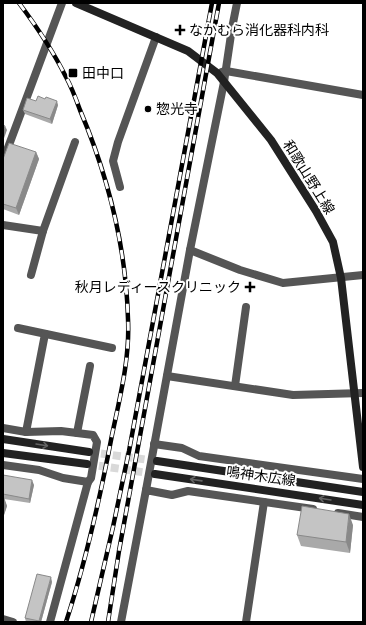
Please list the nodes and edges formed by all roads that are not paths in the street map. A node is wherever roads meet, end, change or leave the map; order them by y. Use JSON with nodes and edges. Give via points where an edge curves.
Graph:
{"nodes":[{"id":1,"x":62,"y":3,"type":"edge"},
{"id":2,"x":76,"y":3,"type":"edge"},
{"id":3,"x":237,"y":3,"type":"edge"},
{"id":4,"x":156,"y":37,"type":"junction"},
{"id":5,"x":222,"y":72,"type":"junction"},
{"id":6,"x":224,"y":82,"type":"junction"},
{"id":7,"x":363,"y":94,"type":"edge"},
{"id":8,"x":75,"y":142,"type":"dead end"},
{"id":9,"x":3,"y":161,"type":"edge"},
{"id":10,"x":120,"y":187,"type":"dead end"},
{"id":11,"x":3,"y":225,"type":"edge"},
{"id":12,"x":43,"y":231,"type":"junction"},
{"id":13,"x":190,"y":250,"type":"junction"},
{"id":14,"x":30,"y":275,"type":"dead end"},
{"id":15,"x":363,"y":275,"type":"edge"},
{"id":16,"x":341,"y":278,"type":"junction"},
{"id":17,"x":246,"y":307,"type":"dead end"},
{"id":18,"x":18,"y":328,"type":"dead end"},
{"id":19,"x":45,"y":334,"type":"junction"},
{"id":20,"x":112,"y":348,"type":"dead end"},
{"id":21,"x":90,"y":366,"type":"dead end"},
{"id":22,"x":167,"y":376,"type":"junction"},
{"id":23,"x":235,"y":386,"type":"junction"},
{"id":24,"x":359,"y":393,"type":"edge"},
{"id":25,"x":3,"y":428,"type":"edge"},
{"id":26,"x":26,"y":432,"type":"junction"},
{"id":27,"x":77,"y":433,"type":"junction"},
{"id":28,"x":3,"y":439,"type":"edge"},
{"id":29,"x":154,"y":444,"type":"junction"},
{"id":30,"x":89,"y":452,"type":"tunnel mouth"},
{"id":31,"x":3,"y":453,"type":"edge"},
{"id":32,"x":157,"y":461,"type":"tunnel mouth"},
{"id":33,"x":87,"y":464,"type":"tunnel mouth"},
{"id":34,"x":3,"y":465,"type":"edge"},
{"id":35,"x":363,"y":467,"type":"edge"},
{"id":36,"x":155,"y":474,"type":"tunnel mouth"},
{"id":37,"x":363,"y":479,"type":"edge"},
{"id":38,"x":88,"y":482,"type":"junction"},
{"id":39,"x":146,"y":490,"type":"junction"},
{"id":40,"x":363,"y":492,"type":"edge"},
{"id":41,"x":264,"y":502,"type":"junction"},
{"id":42,"x":363,"y":505,"type":"edge"},
{"id":43,"x":363,"y":517,"type":"edge"},
{"id":44,"x":3,"y":619,"type":"edge"},
{"id":45,"x":13,"y":622,"type":"edge"},
{"id":46,"x":50,"y":622,"type":"edge"},
{"id":47,"x":121,"y":622,"type":"edge"},
{"id":48,"x":246,"y":622,"type":"edge"}],
"edges":[{"from":1,"to":9,"type":"street"},
{"from":2,"to":4,"type":"main road","name":"和歌山野上線"},
{"from":3,"to":5,"type":"street"},
{"from":4,"to":5,"type":"main road","name":"和歌山野上線","via":[[188,51]]},
{"from":4,"to":10,"type":"street","via":[[113,160]]},
{"from":5,"to":6,"type":"main road","name":"和歌山野上線"},
{"from":5,"to":7,"type":"street"},
{"from":6,"to":13,"type":"street"},
{"from":6,"to":16,"type":"main road","name":"和歌山野上線","via":[[271,140],[316,211],[333,242]]},
{"from":8,"to":12,"type":"street"},
{"from":11,"to":12,"type":"street"},
{"from":12,"to":14,"type":"street"},
{"from":13,"to":16,"type":"street","via":[[240,270],[283,283]]},
{"from":13,"to":22,"type":"street"},
{"from":15,"to":16,"type":"street"},
{"from":16,"to":24,"type":"main road","name":"和歌山野上線"},
{"from":17,"to":23,"type":"street"},
{"from":18,"to":19,"type":"street"},
{"from":19,"to":20,"type":"street"},
{"from":19,"to":26,"type":"street"},
{"from":21,"to":27,"type":"street"},
{"from":22,"to":23,"type":"street"},
{"from":22,"to":29,"type":"street"},
{"from":23,"to":24,"type":"street","via":[[293,396]]},
{"from":24,"to":35,"type":"main road","name":"和歌山野上線"},
{"from":25,"to":26,"type":"street"},
{"from":26,"to":27,"type":"street"},
{"from":27,"to":38,"type":"street","via":[[93,435],[97,442],[91,478]]},
{"from":28,"to":30,"type":"main road","one_way":true},
{"from":29,"to":37,"type":"street","via":[[182,448],[200,456]]},
{"from":29,"to":39,"type":"street"},
{"from":31,"to":33,"type":"main road"},
{"from":32,"to":40,"type":"main road","name":"鳴神木広線"},
{"from":34,"to":38,"type":"street","via":[[39,470],[62,478]]},
{"from":42,"to":36,"type":"main road","name":"鳴神木広線","one_way":true},
{"from":38,"to":46,"type":"street"},
{"from":39,"to":41,"type":"street","via":[[172,495],[188,491]]},
{"from":39,"to":47,"type":"street"},
{"from":41,"to":43,"type":"street"},
{"from":41,"to":48,"type":"street"},
{"from":44,"to":45,"type":"street"}]}
